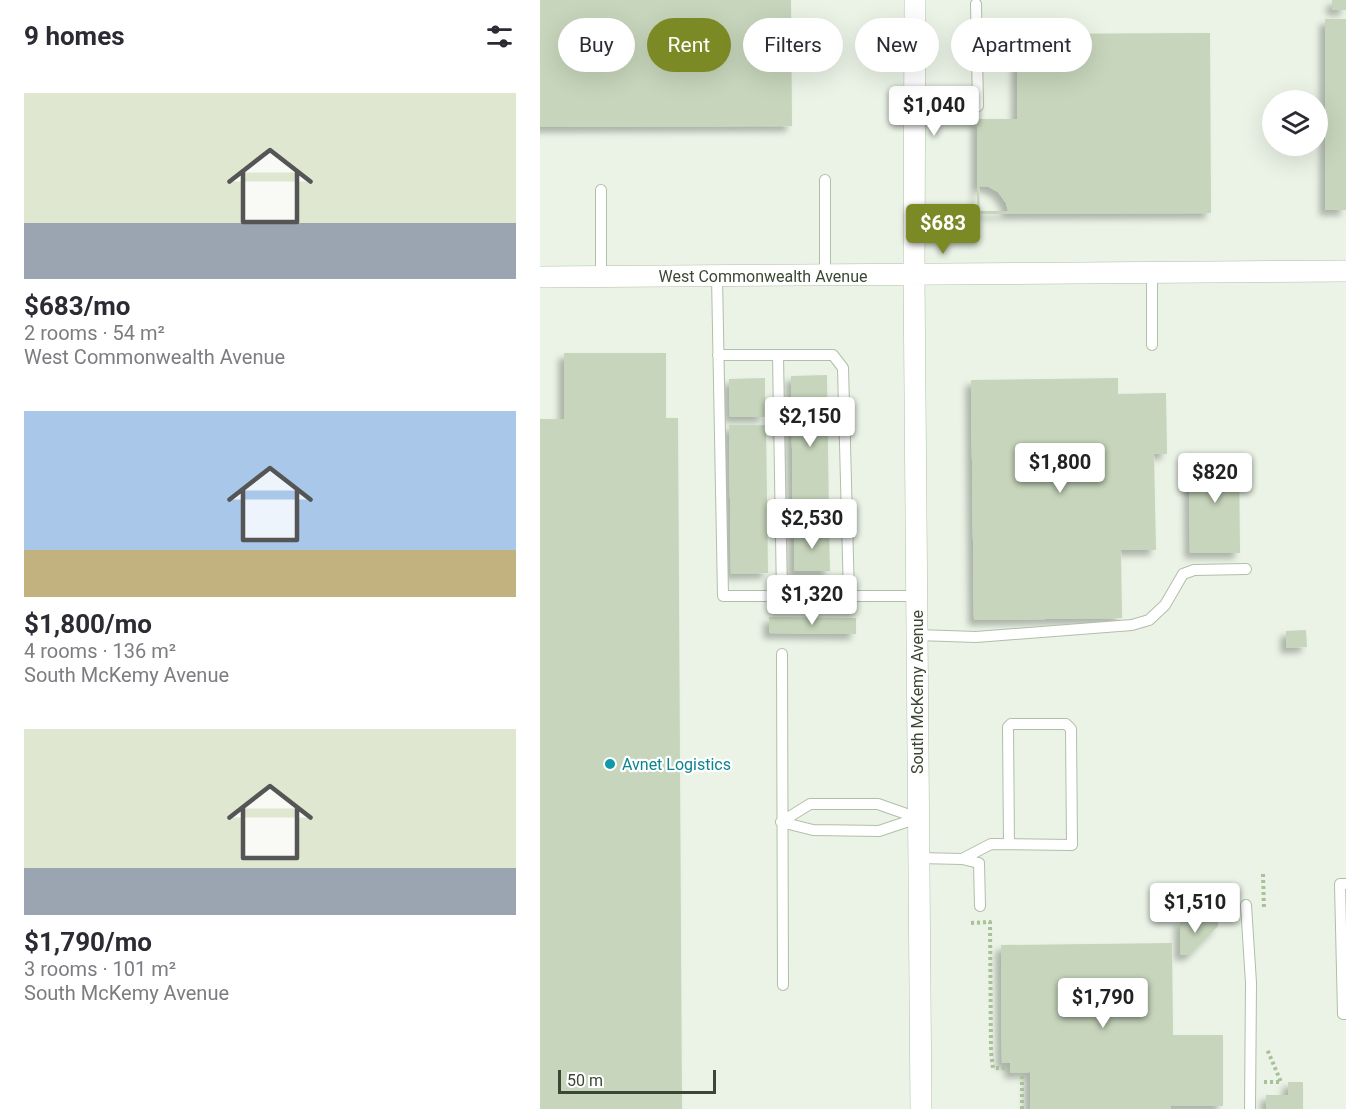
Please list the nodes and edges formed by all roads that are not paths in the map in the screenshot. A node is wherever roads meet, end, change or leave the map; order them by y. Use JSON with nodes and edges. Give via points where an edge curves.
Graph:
{"nodes":[{"id":1,"x":915,"y":0,"type":"edge"},
{"id":2,"x":976,"y":4,"type":"dead end"},
{"id":3,"x":978,"y":106,"type":"dead end"},
{"id":4,"x":825,"y":180,"type":"dead end"},
{"id":5,"x":601,"y":190,"type":"dead end"},
{"id":6,"x":1346,"y":271,"type":"edge"},
{"id":7,"x":1152,"y":273,"type":"junction"},
{"id":8,"x":915,"y":274,"type":"junction"},
{"id":9,"x":825,"y":275,"type":"junction"},
{"id":10,"x":717,"y":276,"type":"junction"},
{"id":11,"x":540,"y":277,"type":"edge"},
{"id":12,"x":601,"y":277,"type":"junction"},
{"id":13,"x":1152,"y":345,"type":"dead end"},
{"id":14,"x":718,"y":355,"type":"junction"},
{"id":15,"x":778,"y":355,"type":"junction"},
{"id":16,"x":1246,"y":569,"type":"dead end"},
{"id":17,"x":782,"y":596,"type":"junction"},
{"id":18,"x":849,"y":596,"type":"junction"},
{"id":19,"x":917,"y":596,"type":"junction"},
{"id":20,"x":917,"y":635,"type":"junction"},
{"id":21,"x":782,"y":654,"type":"dead end"},
{"id":22,"x":918,"y":818,"type":"junction"},
{"id":23,"x":781,"y":822,"type":"junction"},
{"id":24,"x":1009,"y":844,"type":"junction"},
{"id":25,"x":919,"y":858,"type":"junction"},
{"id":26,"x":962,"y":859,"type":"junction"},
{"id":27,"x":1346,"y":884,"type":"edge"},
{"id":28,"x":1246,"y":905,"type":"dead end"},
{"id":29,"x":980,"y":906,"type":"dead end"},
{"id":30,"x":783,"y":985,"type":"dead end"},
{"id":31,"x":1346,"y":1014,"type":"edge"},
{"id":32,"x":921,"y":1109,"type":"edge"},
{"id":33,"x":1250,"y":1109,"type":"edge"}],
"edges":[{"from":1,"to":8,"type":"street","name":"South McKemy Avenue"},
{"from":2,"to":3,"type":"lane"},
{"from":4,"to":9,"type":"lane"},
{"from":5,"to":12,"type":"lane"},
{"from":6,"to":7,"type":"street","name":"West Commonwealth Avenue"},
{"from":7,"to":8,"type":"street","name":"West Commonwealth Avenue"},
{"from":7,"to":13,"type":"lane"},
{"from":8,"to":9,"type":"street","name":"West Commonwealth Avenue"},
{"from":8,"to":19,"type":"street","name":"South McKemy Avenue"},
{"from":9,"to":10,"type":"street","name":"West Commonwealth Avenue"},
{"from":10,"to":12,"type":"street","name":"West Commonwealth Avenue"},
{"from":10,"to":14,"type":"lane"},
{"from":11,"to":12,"type":"street","name":"West Commonwealth Avenue"},
{"from":14,"to":15,"type":"lane"},
{"from":14,"to":17,"type":"lane","via":[[723,596]]},
{"from":15,"to":17,"type":"lane"},
{"from":15,"to":18,"type":"lane","via":[[833,355],[843,368]]},
{"from":16,"to":20,"type":"lane","via":[[1194,570],[1183,574],[1165,605],[1149,620],[1132,625],[976,637]]},
{"from":17,"to":18,"type":"lane"},
{"from":18,"to":19,"type":"lane"},
{"from":19,"to":20,"type":"street","name":"South McKemy Avenue"},
{"from":20,"to":22,"type":"street","name":"South McKemy Avenue"},
{"from":21,"to":23,"type":"lane"},
{"from":22,"to":23,"type":"lane","via":[[879,831],[813,830]]},
{"from":22,"to":23,"type":"lane","via":[[878,804],[810,804]]},
{"from":22,"to":25,"type":"street","name":"South McKemy Avenue"},
{"from":23,"to":30,"type":"lane"},
{"from":24,"to":24,"type":"lane","via":[[1072,845],[1071,729],[1066,724],[1008,726]]},
{"from":24,"to":26,"type":"lane","via":[[991,844]]},
{"from":25,"to":26,"type":"lane"},
{"from":25,"to":32,"type":"street","name":"South McKemy Avenue"},
{"from":26,"to":29,"type":"lane","via":[[979,863]]},
{"from":27,"to":31,"type":"lane","via":[[1340,884]]},
{"from":28,"to":33,"type":"lane","via":[[1251,982]]}]}
